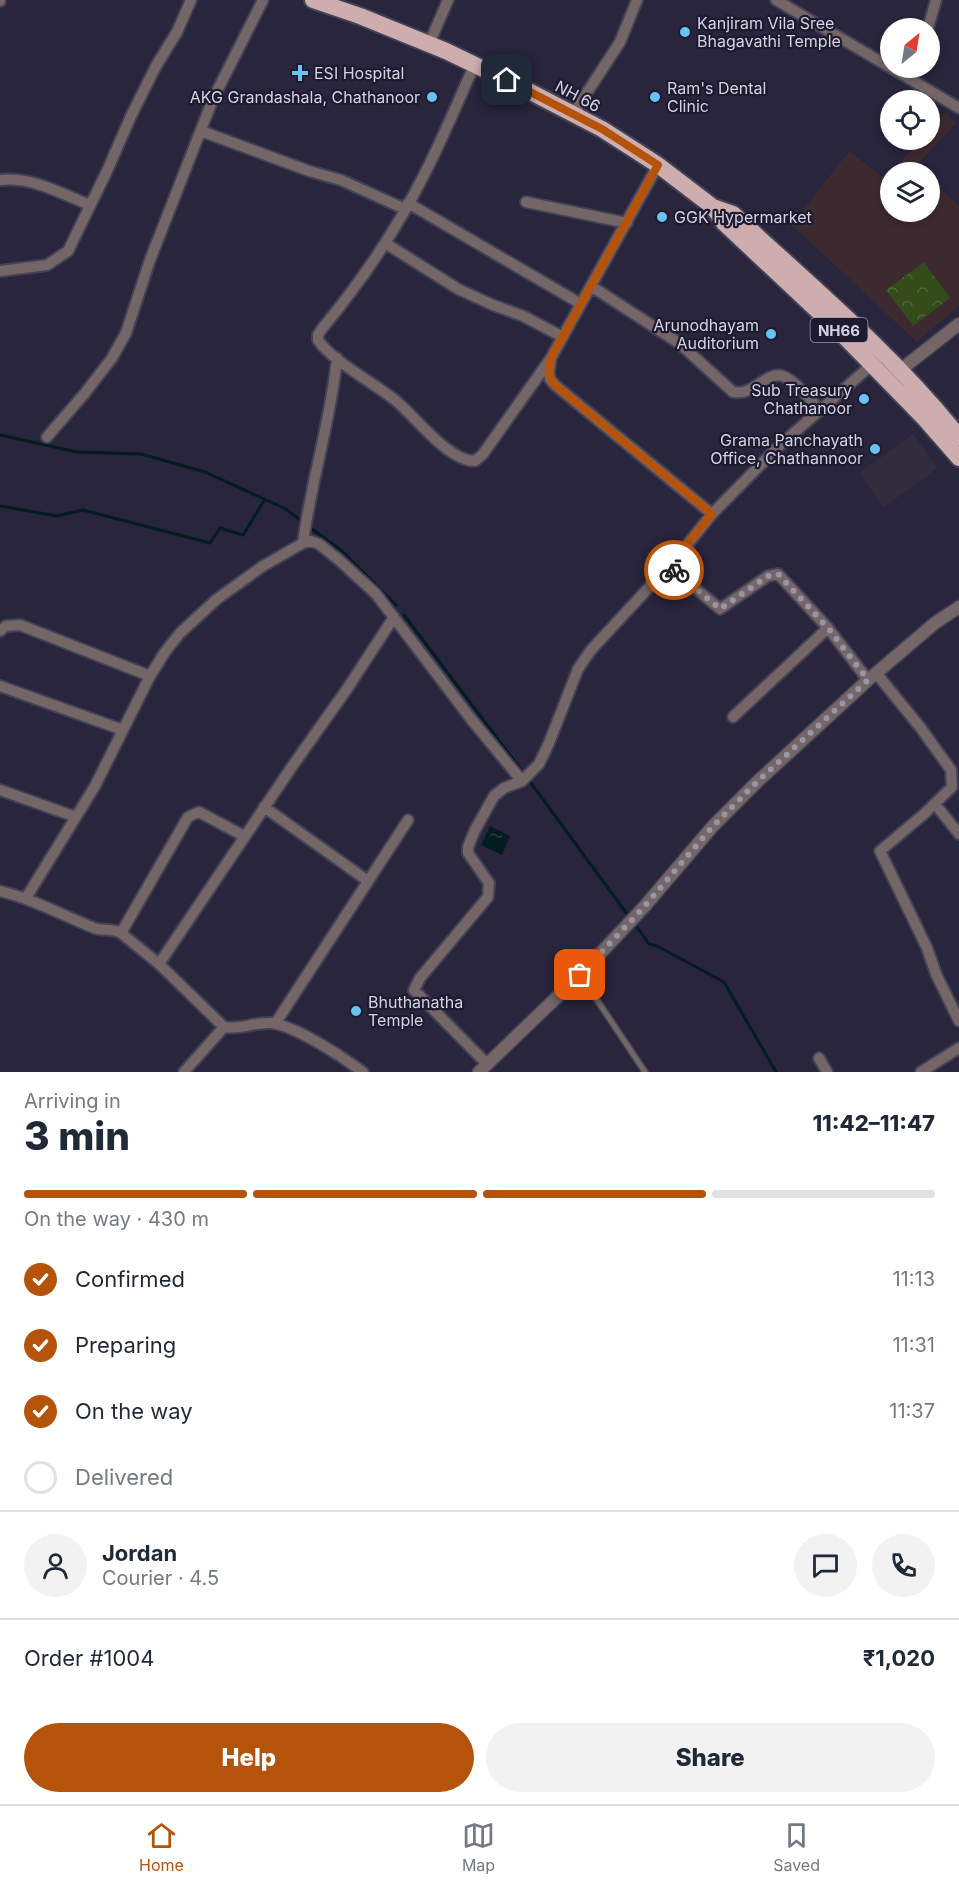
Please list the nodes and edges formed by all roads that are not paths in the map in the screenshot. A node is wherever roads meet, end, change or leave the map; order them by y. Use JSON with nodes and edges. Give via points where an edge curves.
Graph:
{"nodes":[{"id":1,"x":191,"y":0,"type":"edge"},
{"id":2,"x":262,"y":0,"type":"edge"},
{"id":3,"x":313,"y":0,"type":"edge"},
{"id":4,"x":448,"y":0,"type":"edge"},
{"id":5,"x":637,"y":0,"type":"edge"},
{"id":6,"x":776,"y":0,"type":"edge"},
{"id":7,"x":936,"y":0,"type":"edge"},
{"id":8,"x":931,"y":18,"type":"edge"},
{"id":9,"x":429,"y":44,"type":"junction"},
{"id":10,"x":475,"y":64,"type":"junction"},
{"id":11,"x":912,"y":80,"type":"joint"},
{"id":12,"x":959,"y":108,"type":"edge"},
{"id":13,"x":573,"y":114,"type":"junction"},
{"id":14,"x":201,"y":131,"type":"junction"},
{"id":15,"x":658,"y":165,"type":"junction"},
{"id":16,"x":0,"y":180,"type":"edge"},
{"id":17,"x":526,"y":202,"type":"dead end"},
{"id":18,"x":90,"y":205,"type":"junction"},
{"id":19,"x":406,"y":206,"type":"junction"},
{"id":20,"x":627,"y":223,"type":"junction"},
{"id":21,"x":385,"y":243,"type":"junction"},
{"id":22,"x":0,"y":271,"type":"edge"},
{"id":23,"x":591,"y":286,"type":"junction"},
{"id":24,"x":581,"y":304,"type":"junction"},
{"id":25,"x":959,"y":324,"type":"edge"},
{"id":26,"x":563,"y":337,"type":"junction"},
{"id":27,"x":337,"y":358,"type":"junction"},
{"id":28,"x":551,"y":358,"type":"junction"},
{"id":29,"x":878,"y":359,"type":"junction"},
{"id":30,"x":894,"y":375,"type":"junction"},
{"id":31,"x":820,"y":410,"type":"junction"},
{"id":32,"x":47,"y":437,"type":"dead end"},
{"id":33,"x":959,"y":437,"type":"edge"},
{"id":34,"x":959,"y":458,"type":"edge"},
{"id":35,"x":712,"y":514,"type":"junction"},
{"id":36,"x":303,"y":543,"type":"junction"},
{"id":37,"x":669,"y":566,"type":"junction"},
{"id":38,"x":959,"y":607,"type":"edge"},
{"id":39,"x":394,"y":617,"type":"junction"},
{"id":40,"x":828,"y":628,"type":"junction"},
{"id":41,"x":0,"y":631,"type":"edge"},
{"id":42,"x":150,"y":676,"type":"junction"},
{"id":43,"x":872,"y":677,"type":"junction"},
{"id":44,"x":0,"y":686,"type":"edge"},
{"id":45,"x":733,"y":717,"type":"dead end"},
{"id":46,"x":123,"y":730,"type":"junction"},
{"id":47,"x":522,"y":781,"type":"junction"},
{"id":48,"x":0,"y":790,"type":"edge"},
{"id":49,"x":935,"y":804,"type":"junction"},
{"id":50,"x":264,"y":807,"type":"junction"},
{"id":51,"x":76,"y":817,"type":"junction"},
{"id":52,"x":408,"y":820,"type":"dead end"},
{"id":53,"x":959,"y":834,"type":"edge"},
{"id":54,"x":244,"y":837,"type":"junction"},
{"id":55,"x":368,"y":881,"type":"junction"},
{"id":56,"x":0,"y":891,"type":"edge"},
{"id":57,"x":26,"y":898,"type":"junction"},
{"id":58,"x":122,"y":933,"type":"junction"},
{"id":59,"x":159,"y":964,"type":"junction"},
{"id":60,"x":580,"y":975,"type":"junction"},
{"id":61,"x":959,"y":1021,"type":"edge"},
{"id":62,"x":276,"y":1024,"type":"junction"},
{"id":63,"x":224,"y":1027,"type":"junction"},
{"id":64,"x":959,"y":1048,"type":"edge"},
{"id":65,"x":819,"y":1058,"type":"dead end"},
{"id":66,"x":483,"y":1068,"type":"edge"},
{"id":67,"x":184,"y":1072,"type":"edge"},
{"id":68,"x":363,"y":1072,"type":"edge"},
{"id":69,"x":645,"y":1072,"type":"edge"},
{"id":70,"x":827,"y":1072,"type":"edge"},
{"id":71,"x":921,"y":1072,"type":"edge"}],
"edges":[{"from":1,"to":18,"type":"street"},
{"from":2,"to":14,"type":"street"},
{"from":3,"to":9,"type":"highway","name":"NH 66","number":"NH66"},
{"from":4,"to":9,"type":"street"},
{"from":5,"to":13,"type":"street","via":[[620,42]]},
{"from":6,"to":11,"type":"street"},
{"from":7,"to":8,"type":"street"},
{"from":9,"to":10,"type":"highway","name":"NH 66","number":"NH66"},
{"from":10,"to":13,"type":"highway","name":"NH 66","number":"NH66"},
{"from":10,"to":19,"type":"street","via":[[425,174]]},
{"from":11,"to":12,"type":"street"},
{"from":13,"to":15,"type":"highway","name":"NH 66","number":"NH66"},
{"from":14,"to":19,"type":"street"},
{"from":14,"to":32,"type":"street","via":[[126,333],[112,358]]},
{"from":15,"to":20,"type":"street"},
{"from":15,"to":29,"type":"highway","name":"NH 66","number":"NH66","via":[[714,207],[724,223],[837,329]]},
{"from":16,"to":18,"type":"street","via":[[26,181]]},
{"from":17,"to":20,"type":"street"},
{"from":18,"to":22,"type":"street","via":[[63,256],[48,265]]},
{"from":19,"to":21,"type":"street"},
{"from":19,"to":24,"type":"street"},
{"from":20,"to":23,"type":"street"},
{"from":21,"to":26,"type":"street","via":[[458,288]]},
{"from":21,"to":27,"type":"street","via":[[318,335],[322,346]]},
{"from":23,"to":24,"type":"street"},
{"from":23,"to":31,"type":"street","via":[[679,343],[734,392],[746,393],[780,375]]},
{"from":24,"to":26,"type":"street"},
{"from":25,"to":30,"type":"street"},
{"from":26,"to":28,"type":"street"},
{"from":27,"to":28,"type":"street","via":[[468,461],[483,454]]},
{"from":27,"to":36,"type":"street","via":[[334,393]]},
{"from":28,"to":35,"type":"street","via":[[550,379],[555,385]]},
{"from":29,"to":30,"type":"highway","name":"NH 66","number":"NH66"},
{"from":29,"to":31,"type":"street"},
{"from":30,"to":33,"type":"highway","name":"NH 66","number":"NH66","via":[[935,408]]},
{"from":30,"to":34,"type":"highway","name":"NH 66","number":"NH66"},
{"from":31,"to":35,"type":"street"},
{"from":35,"to":37,"type":"street"},
{"from":36,"to":39,"type":"street","via":[[315,541],[339,560],[376,594]]},
{"from":36,"to":42,"type":"street","via":[[216,599],[180,633]]},
{"from":37,"to":40,"type":"street","via":[[720,609],[768,576],[778,574]]},
{"from":37,"to":47,"type":"street","via":[[587,655],[539,764]]},
{"from":38,"to":43,"type":"street","via":[[935,622]]},
{"from":39,"to":47,"type":"street"},
{"from":39,"to":50,"type":"street"},
{"from":40,"to":43,"type":"street"},
{"from":40,"to":45,"type":"street"},
{"from":41,"to":42,"type":"street","via":[[20,625]]},
{"from":42,"to":46,"type":"street"},
{"from":43,"to":49,"type":"street","via":[[920,727],[951,770],[952,787]]},
{"from":43,"to":60,"type":"street","via":[[713,826]]},
{"from":44,"to":46,"type":"street"},
{"from":46,"to":51,"type":"street"},
{"from":47,"to":66,"type":"street","via":[[494,796],[468,847],[489,883],[488,897],[414,990]]},
{"from":48,"to":51,"type":"street"},
{"from":49,"to":53,"type":"street"},
{"from":49,"to":61,"type":"street","via":[[880,851]]},
{"from":50,"to":54,"type":"street"},
{"from":50,"to":55,"type":"street"},
{"from":51,"to":57,"type":"street"},
{"from":52,"to":55,"type":"street"},
{"from":54,"to":58,"type":"street","via":[[199,812],[188,817]]},
{"from":54,"to":59,"type":"street"},
{"from":55,"to":62,"type":"street"},
{"from":56,"to":57,"type":"street"},
{"from":57,"to":58,"type":"street","via":[[96,929]]},
{"from":58,"to":59,"type":"street"},
{"from":59,"to":63,"type":"street"},
{"from":60,"to":66,"type":"street"},
{"from":60,"to":69,"type":"lane"},
{"from":62,"to":63,"type":"street"},
{"from":62,"to":68,"type":"street"},
{"from":63,"to":67,"type":"street"},
{"from":64,"to":71,"type":"street"},
{"from":65,"to":70,"type":"street"}]}
